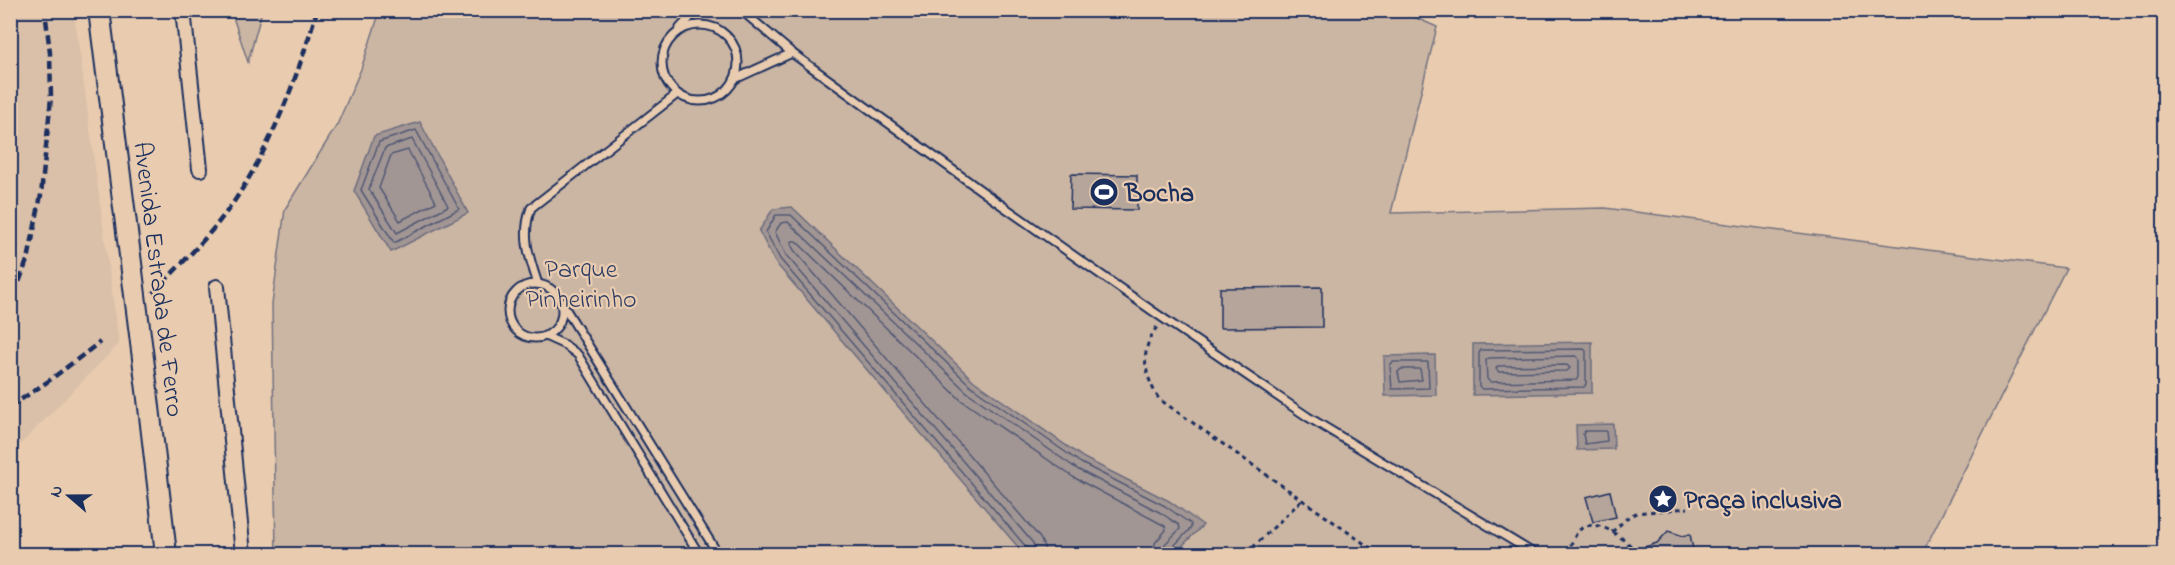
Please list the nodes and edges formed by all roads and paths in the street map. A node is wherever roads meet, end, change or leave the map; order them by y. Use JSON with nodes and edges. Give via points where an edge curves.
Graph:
{"nodes":[{"id":1,"x":99,"y":10,"type":"edge"},
{"id":2,"x":183,"y":10,"type":"edge"},
{"id":3,"x":697,"y":10,"type":"edge"},
{"id":4,"x":741,"y":10,"type":"edge"},
{"id":5,"x":674,"y":33,"type":"junction"},
{"id":6,"x":792,"y":53,"type":"junction"},
{"id":7,"x":735,"y":79,"type":"junction"},
{"id":8,"x":676,"y":95,"type":"junction"},
{"id":9,"x":200,"y":169,"type":"dead end"},
{"id":10,"x":538,"y":284,"type":"junction"},
{"id":11,"x":217,"y":287,"type":"dead end"},
{"id":12,"x":560,"y":300,"type":"junction"},
{"id":13,"x":1163,"y":318,"type":"junction"},
{"id":14,"x":545,"y":336,"type":"junction"},
{"id":15,"x":1302,"y":500,"type":"junction"},
{"id":16,"x":1688,"y":508,"type":"dead end"},
{"id":17,"x":1612,"y":532,"type":"junction"},
{"id":18,"x":166,"y":555,"type":"edge"},
{"id":19,"x":243,"y":555,"type":"edge"},
{"id":20,"x":699,"y":555,"type":"edge"},
{"id":21,"x":718,"y":555,"type":"edge"},
{"id":22,"x":1246,"y":555,"type":"edge"},
{"id":23,"x":1379,"y":555,"type":"edge"},
{"id":24,"x":1534,"y":555,"type":"edge"},
{"id":25,"x":1588,"y":555,"type":"edge"},
{"id":26,"x":1639,"y":555,"type":"edge"}],
"edges":[{"from":1,"to":18,"type":"main road","name":"Avenida Estrada de Ferro"},
{"from":2,"to":9,"type":"street"},
{"from":3,"to":5,"type":"lane"},
{"from":4,"to":6,"type":"lane"},
{"from":5,"to":7,"type":"lane","via":[[690,25],[707,25],[723,32],[734,45],[739,62]]},
{"from":5,"to":8,"type":"lane","via":[[664,47],[661,64],[665,81]]},
{"from":6,"to":7,"type":"lane"},
{"from":6,"to":13,"type":"lane"},
{"from":7,"to":8,"type":"lane","via":[[725,93],[709,101],[692,102]]},
{"from":8,"to":10,"type":"lane","via":[[531,208],[526,221],[526,244]]},
{"from":10,"to":12,"type":"lane","via":[[551,289]]},
{"from":10,"to":14,"type":"lane","via":[[524,286],[513,294],[508,307],[510,321],[518,332],[531,338]]},
{"from":11,"to":19,"type":"street"},
{"from":12,"to":14,"type":"lane","via":[[562,314],[556,327]]},
{"from":12,"to":21,"type":"lane"},
{"from":13,"to":15,"type":"path","via":[[1150,337],[1144,361],[1159,399]]},
{"from":13,"to":24,"type":"lane","via":[[1308,417]]},
{"from":14,"to":20,"type":"lane","via":[[578,355]]},
{"from":15,"to":22,"type":"path"},
{"from":15,"to":23,"type":"path"},
{"from":16,"to":17,"type":"path","via":[[1636,513]]},
{"from":17,"to":25,"type":"path","via":[[1601,527],[1583,527],[1571,544]]},
{"from":17,"to":26,"type":"path"}]}
